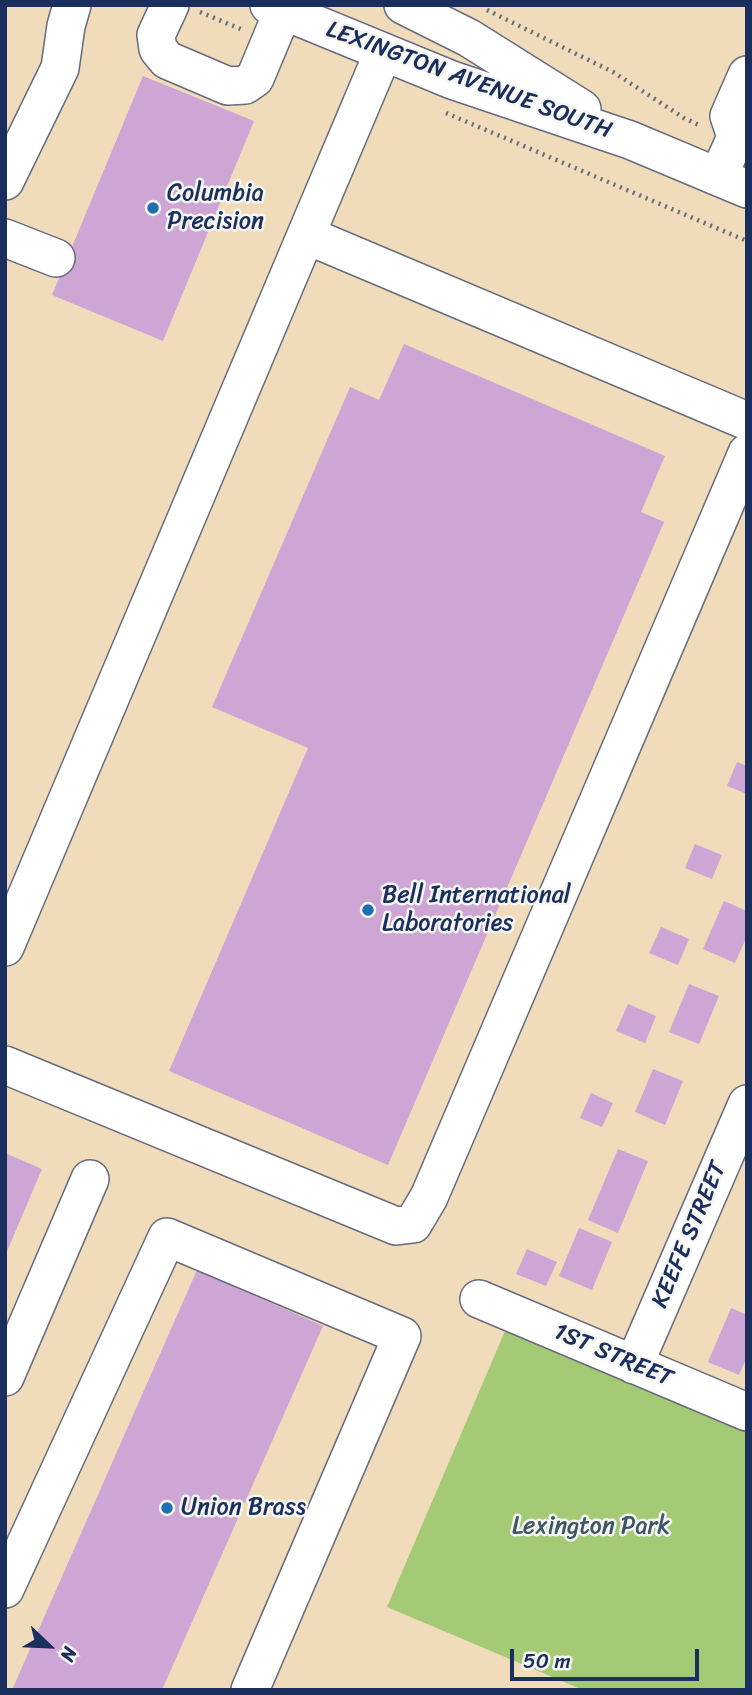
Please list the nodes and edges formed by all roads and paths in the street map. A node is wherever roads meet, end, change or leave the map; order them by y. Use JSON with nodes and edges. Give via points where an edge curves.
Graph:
{"nodes":[{"id":1,"x":72,"y":5,"type":"edge"},
{"id":2,"x":183,"y":8,"type":"edge"},
{"id":3,"x":421,"y":9,"type":"edge"},
{"id":4,"x":484,"y":9,"type":"dead end"},
{"id":5,"x":275,"y":19,"type":"edge"},
{"id":6,"x":383,"y":53,"type":"junction"},
{"id":7,"x":747,"y":75,"type":"edge"},
{"id":8,"x":446,"y":113,"type":"dead end"},
{"id":9,"x":739,"y":136,"type":"edge"},
{"id":10,"x":630,"y":140,"type":"junction"},
{"id":11,"x":5,"y":181,"type":"edge"},
{"id":12,"x":733,"y":183,"type":"edge"},
{"id":13,"x":306,"y":235,"type":"junction"},
{"id":14,"x":5,"y":238,"type":"edge"},
{"id":15,"x":747,"y":241,"type":"edge"},
{"id":16,"x":57,"y":258,"type":"dead end"},
{"id":17,"x":747,"y":421,"type":"edge"},
{"id":18,"x":747,"y":453,"type":"edge"},
{"id":19,"x":5,"y":947,"type":"edge"},
{"id":20,"x":5,"y":1065,"type":"edge"},
{"id":21,"x":747,"y":1104,"type":"edge"},
{"id":22,"x":90,"y":1179,"type":"dead end"},
{"id":23,"x":479,"y":1299,"type":"dead end"},
{"id":24,"x":634,"y":1366,"type":"junction"},
{"id":25,"x":5,"y":1377,"type":"edge"},
{"id":26,"x":747,"y":1412,"type":"edge"},
{"id":27,"x":5,"y":1589,"type":"edge"},
{"id":28,"x":250,"y":1690,"type":"edge"}],
"edges":[{"from":1,"to":11,"type":"street","via":[[60,68]]},
{"from":2,"to":5,"type":"path"},
{"from":2,"to":5,"type":"street","via":[[156,35],[158,49],[167,60],[228,86],[245,85],[255,78]]},
{"from":3,"to":10,"type":"street","name":"LEXINGTON AVENUE SOUTH"},
{"from":4,"to":9,"type":"path","via":[[613,72],[684,118]]},
{"from":5,"to":6,"type":"street","name":"LEXINGTON AVENUE SOUTH"},
{"from":6,"to":10,"type":"street","name":"LEXINGTON AVENUE SOUTH"},
{"from":6,"to":13,"type":"street"},
{"from":7,"to":9,"type":"street","via":[[729,116]]},
{"from":8,"to":15,"type":"path"},
{"from":9,"to":12,"type":"street"},
{"from":10,"to":12,"type":"street","name":"LEXINGTON AVENUE SOUTH"},
{"from":13,"to":17,"type":"street"},
{"from":13,"to":19,"type":"street"},
{"from":14,"to":16,"type":"street"},
{"from":18,"to":20,"type":"street","via":[[429,1197],[412,1224],[396,1226]]},
{"from":21,"to":24,"type":"street","name":"KEEFE STREET"},
{"from":22,"to":25,"type":"street"},
{"from":23,"to":24,"type":"street","name":"1ST STREET"},
{"from":24,"to":26,"type":"street","name":"1ST STREET"},
{"from":27,"to":28,"type":"street","via":[[167,1237],[180,1242],[402,1335]]}]}
